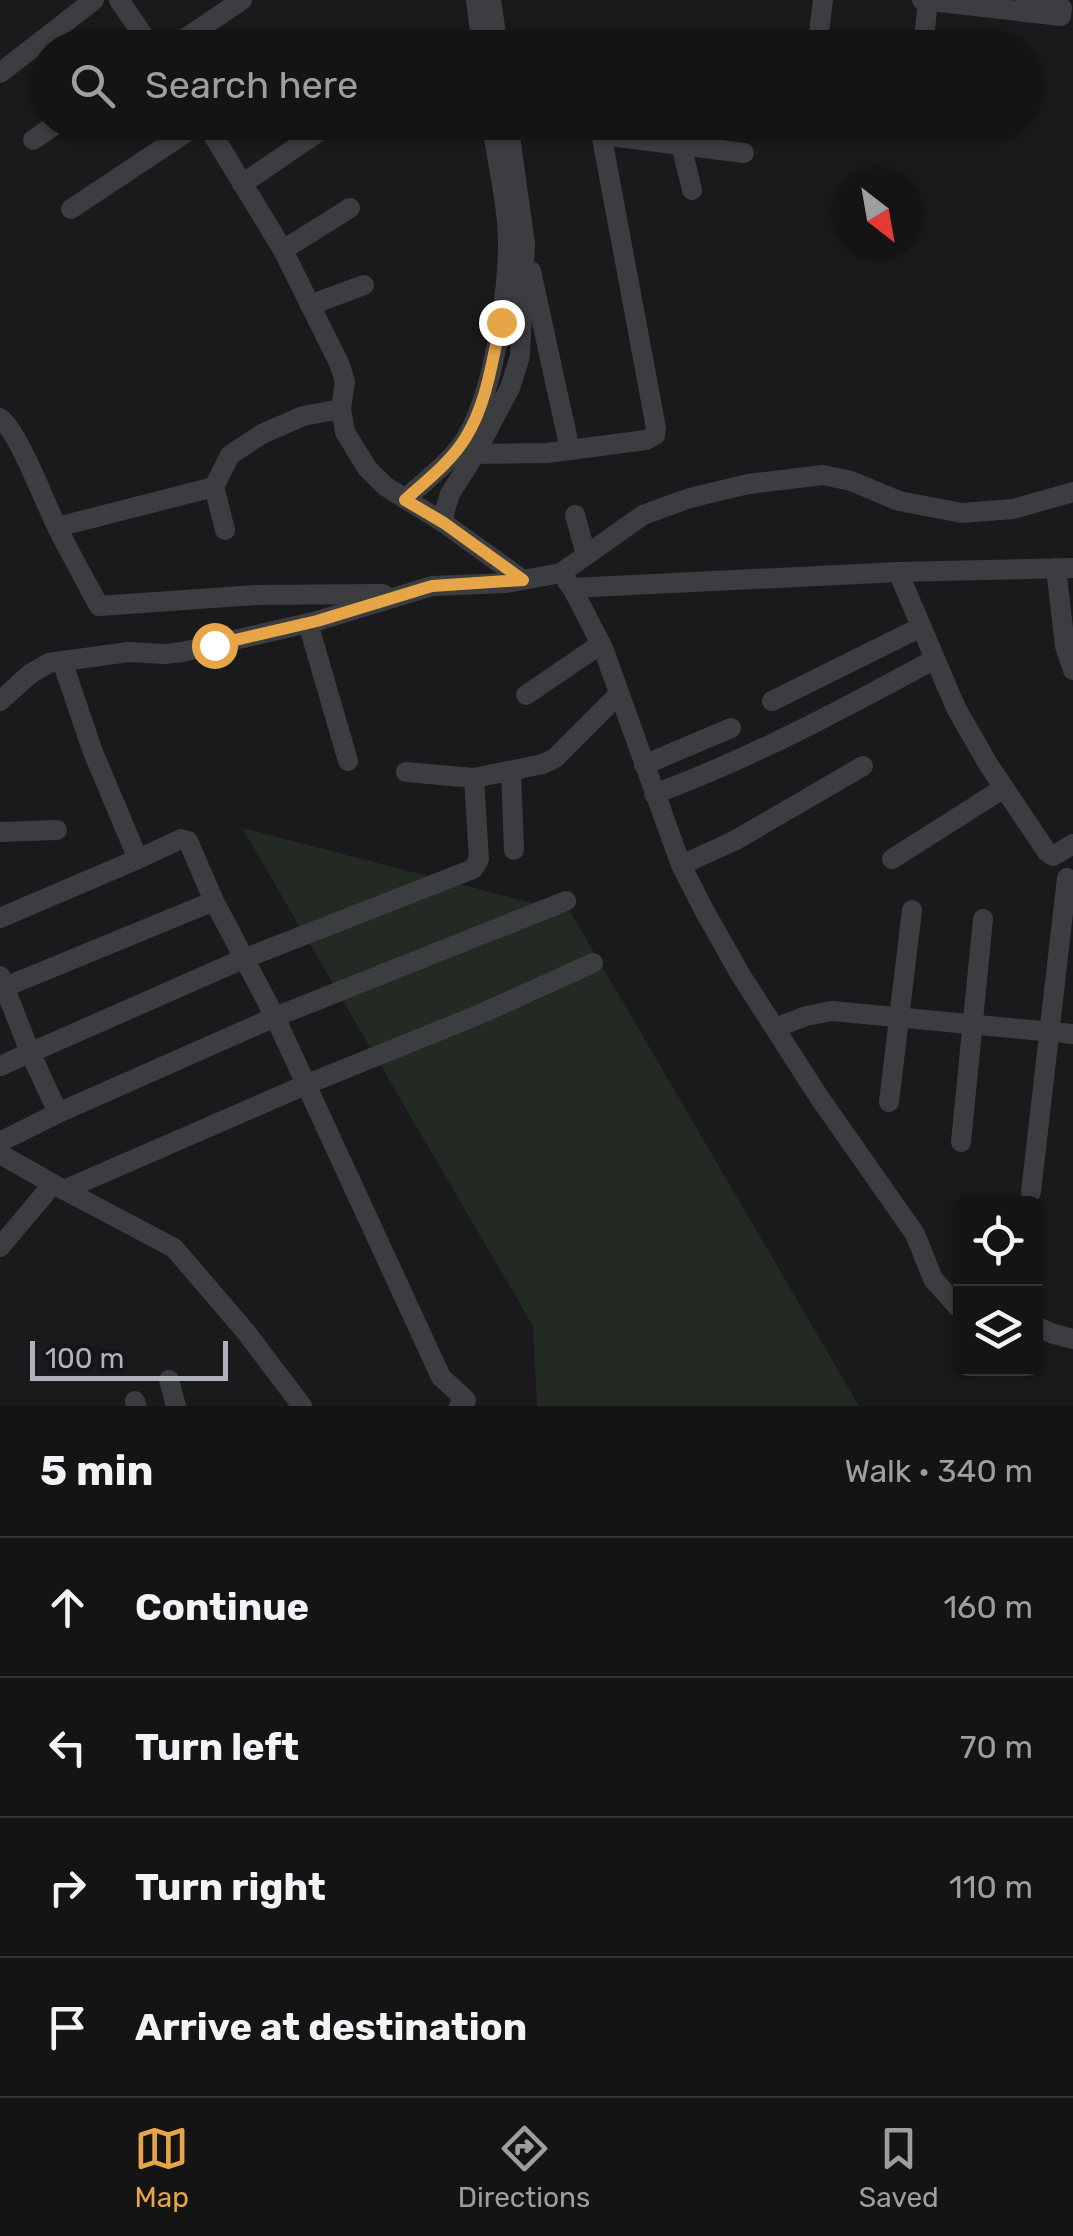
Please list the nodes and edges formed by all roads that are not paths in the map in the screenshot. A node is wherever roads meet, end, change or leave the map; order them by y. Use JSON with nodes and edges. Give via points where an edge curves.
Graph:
{"nodes":[{"id":1,"x":94,"y":0,"type":"edge"},
{"id":2,"x":119,"y":0,"type":"edge"},
{"id":3,"x":242,"y":0,"type":"edge"},
{"id":4,"x":476,"y":0,"type":"edge"},
{"id":5,"x":491,"y":0,"type":"edge"},
{"id":6,"x":824,"y":0,"type":"edge"},
{"id":7,"x":926,"y":0,"type":"edge"},
{"id":8,"x":1024,"y":0,"type":"edge"},
{"id":9,"x":53,"y":30,"type":"edge"},
{"id":10,"x":140,"y":30,"type":"edge"},
{"id":11,"x":198,"y":30,"type":"edge"},
{"id":12,"x":485,"y":30,"type":"edge"},
{"id":13,"x":490,"y":30,"type":"edge"},
{"id":14,"x":820,"y":30,"type":"edge"},
{"id":15,"x":924,"y":30,"type":"edge"},
{"id":16,"x":30,"y":47,"type":"edge"},
{"id":17,"x":2,"y":67,"type":"edge"},
{"id":18,"x":176,"y":140,"type":"edge"},
{"id":19,"x":214,"y":140,"type":"edge"},
{"id":20,"x":307,"y":140,"type":"edge"},
{"id":21,"x":495,"y":140,"type":"edge"},
{"id":22,"x":511,"y":140,"type":"edge"},
{"id":23,"x":602,"y":140,"type":"edge"},
{"id":24,"x":657,"y":140,"type":"edge"},
{"id":25,"x":681,"y":145,"type":"junction"},
{"id":26,"x":744,"y":154,"type":"dead end"},
{"id":27,"x":242,"y":184,"type":"junction"},
{"id":28,"x":692,"y":190,"type":"dead end"},
{"id":29,"x":350,"y":208,"type":"dead end"},
{"id":30,"x":71,"y":209,"type":"dead end"},
{"id":31,"x":525,"y":244,"type":"junction"},
{"id":32,"x":283,"y":250,"type":"junction"},
{"id":33,"x":364,"y":285,"type":"dead end"},
{"id":34,"x":310,"y":306,"type":"junction"},
{"id":35,"x":340,"y":410,"type":"junction"},
{"id":36,"x":0,"y":418,"type":"edge"},
{"id":37,"x":570,"y":450,"type":"junction"},
{"id":38,"x":475,"y":454,"type":"junction"},
{"id":39,"x":214,"y":487,"type":"junction"},
{"id":40,"x":1073,"y":492,"type":"edge"},
{"id":41,"x":405,"y":500,"type":"junction"},
{"id":42,"x":575,"y":515,"type":"dead end"},
{"id":43,"x":444,"y":523,"type":"junction"},
{"id":44,"x":57,"y":527,"type":"junction"},
{"id":45,"x":225,"y":530,"type":"dead end"},
{"id":46,"x":586,"y":555,"type":"junction"},
{"id":47,"x":1065,"y":568,"type":"edge"},
{"id":48,"x":898,"y":572,"type":"junction"},
{"id":49,"x":523,"y":580,"type":"junction"},
{"id":50,"x":566,"y":581,"type":"junction"},
{"id":51,"x":406,"y":594,"type":"junction"},
{"id":52,"x":308,"y":623,"type":"junction"},
{"id":53,"x":921,"y":627,"type":"junction"},
{"id":54,"x":601,"y":644,"type":"junction"},
{"id":55,"x":935,"y":660,"type":"junction"},
{"id":56,"x":62,"y":661,"type":"junction"},
{"id":57,"x":1073,"y":670,"type":"edge"},
{"id":58,"x":619,"y":694,"type":"junction"},
{"id":59,"x":526,"y":695,"type":"dead end"},
{"id":60,"x":0,"y":700,"type":"edge"},
{"id":61,"x":772,"y":701,"type":"dead end"},
{"id":62,"x":731,"y":728,"type":"dead end"},
{"id":63,"x":348,"y":761,"type":"dead end"},
{"id":64,"x":644,"y":765,"type":"junction"},
{"id":65,"x":863,"y":766,"type":"dead end"},
{"id":66,"x":511,"y":770,"type":"junction"},
{"id":67,"x":406,"y":772,"type":"dead end"},
{"id":68,"x":474,"y":778,"type":"junction"},
{"id":69,"x":1004,"y":788,"type":"junction"},
{"id":70,"x":654,"y":794,"type":"junction"},
{"id":71,"x":57,"y":830,"type":"dead end"},
{"id":72,"x":0,"y":832,"type":"edge"},
{"id":73,"x":1073,"y":844,"type":"edge"},
{"id":74,"x":514,"y":850,"type":"dead end"},
{"id":75,"x":138,"y":859,"type":"junction"},
{"id":76,"x":892,"y":859,"type":"dead end"},
{"id":77,"x":682,"y":866,"type":"junction"},
{"id":78,"x":1067,"y":878,"type":"dead end"},
{"id":79,"x":214,"y":901,"type":"junction"},
{"id":80,"x":566,"y":901,"type":"dead end"},
{"id":81,"x":912,"y":910,"type":"dead end"},
{"id":82,"x":0,"y":918,"type":"edge"},
{"id":83,"x":983,"y":919,"type":"dead end"},
{"id":84,"x":243,"y":959,"type":"junction"},
{"id":85,"x":593,"y":963,"type":"dead end"},
{"id":86,"x":1,"y":984,"type":"edge"},
{"id":87,"x":275,"y":1017,"type":"junction"},
{"id":88,"x":900,"y":1017,"type":"junction"},
{"id":89,"x":973,"y":1024,"type":"junction"},
{"id":90,"x":774,"y":1028,"type":"junction"},
{"id":91,"x":1049,"y":1032,"type":"junction"},
{"id":92,"x":1073,"y":1034,"type":"edge"},
{"id":93,"x":30,"y":1052,"type":"junction"},
{"id":94,"x":0,"y":1066,"type":"edge"},
{"id":95,"x":305,"y":1085,"type":"junction"},
{"id":96,"x":889,"y":1102,"type":"dead end"},
{"id":97,"x":58,"y":1113,"type":"junction"},
{"id":98,"x":0,"y":1142,"type":"edge"},
{"id":99,"x":961,"y":1142,"type":"dead end"},
{"id":100,"x":0,"y":1154,"type":"edge"},
{"id":101,"x":58,"y":1187,"type":"junction"},
{"id":102,"x":1030,"y":1192,"type":"dead end"},
{"id":103,"x":0,"y":1247,"type":"edge"},
{"id":104,"x":953,"y":1302,"type":"edge"},
{"id":105,"x":1043,"y":1330,"type":"edge"},
{"id":106,"x":1073,"y":1339,"type":"edge"},
{"id":107,"x":169,"y":1380,"type":"dead end"},
{"id":108,"x":176,"y":1406,"type":"edge"},
{"id":109,"x":302,"y":1406,"type":"edge"},
{"id":110,"x":458,"y":1406,"type":"edge"}],
"edges":[{"from":1,"to":9,"type":"street"},
{"from":2,"to":10,"type":"street"},
{"from":3,"to":11,"type":"street"},
{"from":4,"to":12,"type":"street"},
{"from":5,"to":13,"type":"street"},
{"from":6,"to":14,"type":"street"},
{"from":7,"to":8,"type":"street","via":[[1060,16],[1056,4]]},
{"from":7,"to":15,"type":"street"},
{"from":16,"to":17,"type":"street"},
{"from":18,"to":30,"type":"street"},
{"from":19,"to":27,"type":"street"},
{"from":20,"to":27,"type":"street"},
{"from":21,"to":41,"type":"street","via":[[508,224],[501,322],[484,398],[449,460]]},
{"from":22,"to":31,"type":"street"},
{"from":23,"to":37,"type":"street","via":[[656,428],[646,440]]},
{"from":24,"to":25,"type":"street"},
{"from":25,"to":26,"type":"street"},
{"from":25,"to":28,"type":"street"},
{"from":27,"to":32,"type":"street"},
{"from":29,"to":32,"type":"street"},
{"from":31,"to":37,"type":"street"},
{"from":31,"to":38,"type":"street","via":[[520,356]]},
{"from":32,"to":34,"type":"street"},
{"from":33,"to":34,"type":"street"},
{"from":34,"to":35,"type":"street","via":[[346,381]]},
{"from":35,"to":39,"type":"street","via":[[303,416],[262,434],[230,456]]},
{"from":35,"to":41,"type":"street","via":[[354,450]]},
{"from":36,"to":44,"type":"street"},
{"from":37,"to":38,"type":"street"},
{"from":38,"to":43,"type":"street","via":[[450,494]]},
{"from":39,"to":44,"type":"street"},
{"from":39,"to":45,"type":"street"},
{"from":40,"to":46,"type":"street","via":[[1013,509],[962,514],[823,474],[690,498],[642,515]]},
{"from":41,"to":43,"type":"street"},
{"from":42,"to":46,"type":"street"},
{"from":43,"to":49,"type":"street"},
{"from":44,"to":51,"type":"street","via":[[98,606],[256,594]]},
{"from":46,"to":50,"type":"street"},
{"from":47,"to":48,"type":"street"},
{"from":47,"to":57,"type":"street","via":[[1065,646]]},
{"from":48,"to":50,"type":"street"},
{"from":48,"to":53,"type":"street"},
{"from":49,"to":50,"type":"street"},
{"from":49,"to":51,"type":"street"},
{"from":50,"to":54,"type":"street"},
{"from":51,"to":52,"type":"street"},
{"from":52,"to":56,"type":"street","via":[[182,652]]},
{"from":52,"to":63,"type":"street"},
{"from":53,"to":55,"type":"street"},
{"from":53,"to":61,"type":"street"},
{"from":54,"to":58,"type":"street"},
{"from":54,"to":59,"type":"street"},
{"from":55,"to":69,"type":"street"},
{"from":55,"to":70,"type":"street","via":[[749,755]]},
{"from":56,"to":60,"type":"street","via":[[30,674]]},
{"from":56,"to":75,"type":"street"},
{"from":58,"to":64,"type":"street"},
{"from":58,"to":66,"type":"street","via":[[555,758]]},
{"from":62,"to":64,"type":"street"},
{"from":64,"to":70,"type":"street"},
{"from":65,"to":77,"type":"street"},
{"from":66,"to":68,"type":"street"},
{"from":66,"to":74,"type":"street"},
{"from":67,"to":68,"type":"street"},
{"from":68,"to":84,"type":"street","via":[[479,859],[473,869]]},
{"from":69,"to":73,"type":"street","via":[[1047,852],[1053,856]]},
{"from":69,"to":76,"type":"street"},
{"from":70,"to":77,"type":"street"},
{"from":71,"to":72,"type":"street"},
{"from":75,"to":79,"type":"street","via":[[188,841]]},
{"from":75,"to":82,"type":"street"},
{"from":77,"to":90,"type":"street"},
{"from":78,"to":91,"type":"street"},
{"from":79,"to":84,"type":"street"},
{"from":79,"to":86,"type":"street"},
{"from":80,"to":87,"type":"street"},
{"from":81,"to":88,"type":"street"},
{"from":83,"to":89,"type":"street"},
{"from":84,"to":87,"type":"street"},
{"from":84,"to":93,"type":"street"},
{"from":85,"to":95,"type":"street"},
{"from":86,"to":93,"type":"street"},
{"from":87,"to":95,"type":"street"},
{"from":87,"to":97,"type":"street"},
{"from":88,"to":89,"type":"street"},
{"from":88,"to":90,"type":"street","via":[[832,1010]]},
{"from":88,"to":96,"type":"street"},
{"from":89,"to":91,"type":"street"},
{"from":89,"to":99,"type":"street"},
{"from":90,"to":104,"type":"street","via":[[915,1234],[933,1279]]},
{"from":91,"to":92,"type":"street"},
{"from":91,"to":102,"type":"street"},
{"from":93,"to":94,"type":"street"},
{"from":93,"to":97,"type":"street"},
{"from":95,"to":101,"type":"street"},
{"from":95,"to":110,"type":"street","via":[[442,1378],[466,1400]]},
{"from":97,"to":98,"type":"street"},
{"from":100,"to":101,"type":"street"},
{"from":101,"to":103,"type":"street"},
{"from":101,"to":109,"type":"street","via":[[174,1248]]},
{"from":105,"to":106,"type":"street"},
{"from":107,"to":108,"type":"street"}]}
